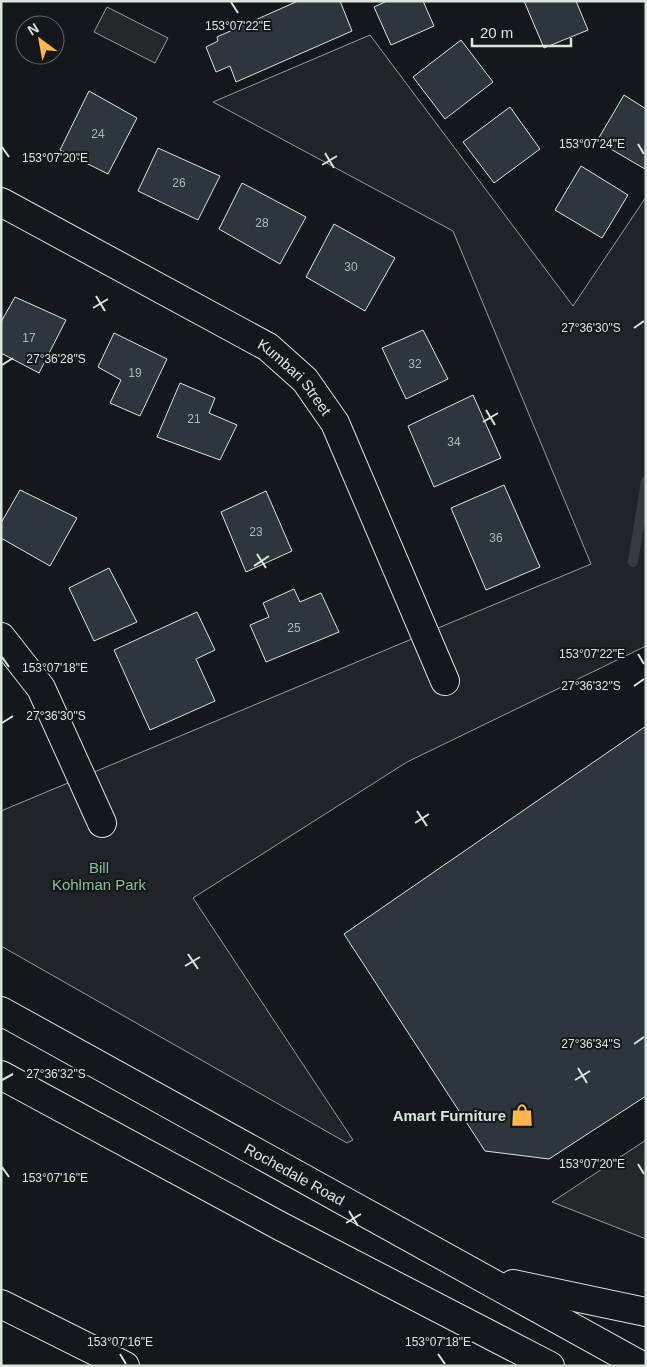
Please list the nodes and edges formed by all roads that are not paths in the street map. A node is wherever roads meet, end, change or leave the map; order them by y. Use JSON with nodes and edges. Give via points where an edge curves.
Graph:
{"nodes":[{"id":1,"x":1,"y":202,"type":"edge"},
{"id":2,"x":1,"y":637,"type":"edge"},
{"id":3,"x":445,"y":681,"type":"dead end"},
{"id":4,"x":102,"y":823,"type":"dead end"},
{"id":5,"x":1,"y":1011,"type":"edge"},
{"id":6,"x":1,"y":1075,"type":"edge"},
{"id":7,"x":487,"y":1279,"type":"junction"},
{"id":8,"x":1,"y":1304,"type":"edge"},
{"id":9,"x":646,"y":1312,"type":"edge"},
{"id":10,"x":125,"y":1366,"type":"edge"},
{"id":11,"x":550,"y":1366,"type":"edge"},
{"id":12,"x":642,"y":1366,"type":"edge"}],
"edges":[{"from":1,"to":3,"type":"main road","name":"Kumbari Street","via":[[268,348],[305,380],[335,423]]},
{"from":2,"to":4,"type":"main road","via":[[41,688]]},
{"from":5,"to":7,"type":"main road","name":"Rochedale Road"},
{"from":6,"to":11,"type":"main road","via":[[282,1227]]},
{"from":7,"to":9,"type":"main road"},
{"from":7,"to":12,"type":"main road","name":"Rochedale Road"},
{"from":8,"to":10,"type":"main road"}]}
